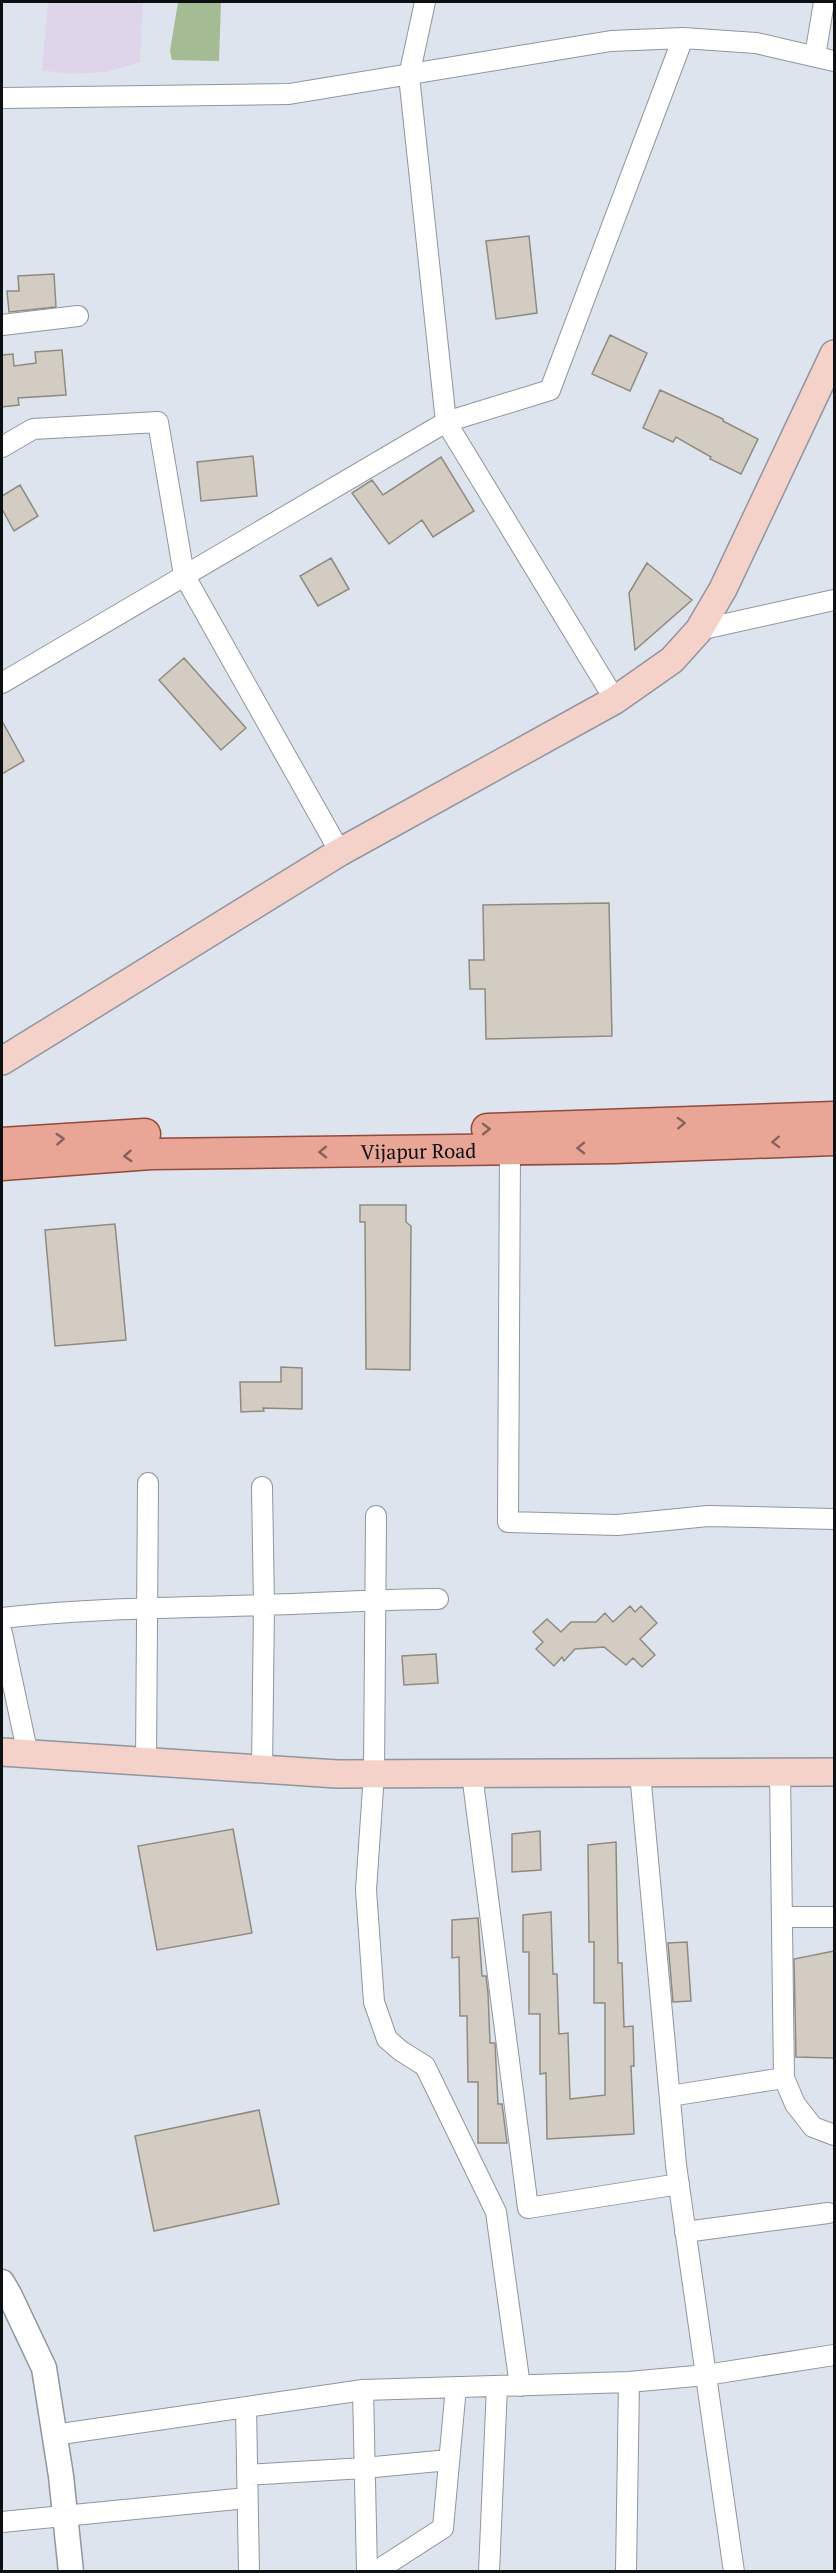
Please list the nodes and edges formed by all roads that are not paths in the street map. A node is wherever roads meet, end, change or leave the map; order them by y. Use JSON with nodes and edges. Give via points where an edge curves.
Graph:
{"nodes":[{"id":1,"x":425,"y":2,"type":"edge"},
{"id":2,"x":824,"y":2,"type":"edge"},
{"id":3,"x":683,"y":38,"type":"junction"},
{"id":4,"x":815,"y":56,"type":"junction"},
{"id":5,"x":834,"y":61,"type":"edge"},
{"id":6,"x":409,"y":76,"type":"junction"},
{"id":7,"x":2,"y":98,"type":"edge"},
{"id":8,"x":78,"y":316,"type":"dead end"},
{"id":9,"x":2,"y":325,"type":"edge"},
{"id":10,"x":834,"y":354,"type":"edge"},
{"id":11,"x":446,"y":422,"type":"junction"},
{"id":12,"x":6,"y":442,"type":"edge"},
{"id":13,"x":184,"y":575,"type":"junction"},
{"id":14,"x":834,"y":600,"type":"edge"},
{"id":15,"x":699,"y":630,"type":"junction"},
{"id":16,"x":2,"y":682,"type":"edge"},
{"id":17,"x":615,"y":700,"type":"junction"},
{"id":18,"x":340,"y":852,"type":"junction"},
{"id":19,"x":2,"y":1061,"type":"edge"},
{"id":20,"x":834,"y":1117,"type":"edge"},
{"id":21,"x":834,"y":1140,"type":"edge"},
{"id":22,"x":2,"y":1143,"type":"edge"},
{"id":23,"x":510,"y":1149,"type":"junction"},
{"id":24,"x":2,"y":1165,"type":"edge"},
{"id":25,"x":148,"y":1483,"type":"dead end"},
{"id":26,"x":262,"y":1487,"type":"dead end"},
{"id":27,"x":376,"y":1516,"type":"dead end"},
{"id":28,"x":834,"y":1519,"type":"edge"},
{"id":29,"x":375,"y":1599,"type":"junction"},
{"id":30,"x":438,"y":1599,"type":"dead end"},
{"id":31,"x":264,"y":1605,"type":"junction"},
{"id":32,"x":148,"y":1608,"type":"junction"},
{"id":33,"x":2,"y":1618,"type":"edge"},
{"id":34,"x":2,"y":1633,"type":"edge"},
{"id":35,"x":2,"y":1752,"type":"edge"},
{"id":36,"x":28,"y":1755,"type":"junction"},
{"id":37,"x":146,"y":1762,"type":"junction"},
{"id":38,"x":262,"y":1771,"type":"junction"},
{"id":39,"x":780,"y":1772,"type":"junction"},
{"id":40,"x":834,"y":1772,"type":"edge"},
{"id":41,"x":640,"y":1773,"type":"junction"},
{"id":42,"x":374,"y":1774,"type":"junction"},
{"id":43,"x":472,"y":1774,"type":"junction"},
{"id":44,"x":782,"y":1917,"type":"junction"},
{"id":45,"x":834,"y":1917,"type":"edge"},
{"id":46,"x":784,"y":2078,"type":"junction"},
{"id":47,"x":670,"y":2096,"type":"junction"},
{"id":48,"x":834,"y":2135,"type":"edge"},
{"id":49,"x":679,"y":2184,"type":"junction"},
{"id":50,"x":828,"y":2213,"type":"dead end"},
{"id":51,"x":686,"y":2232,"type":"junction"},
{"id":52,"x":2,"y":2282,"type":"edge"},
{"id":53,"x":834,"y":2355,"type":"edge"},
{"id":54,"x":706,"y":2375,"type":"junction"},
{"id":55,"x":629,"y":2382,"type":"junction"},
{"id":56,"x":497,"y":2386,"type":"junction"},
{"id":57,"x":520,"y":2386,"type":"junction"},
{"id":58,"x":456,"y":2387,"type":"junction"},
{"id":59,"x":363,"y":2390,"type":"junction"},
{"id":60,"x":246,"y":2407,"type":"junction"},
{"id":61,"x":54,"y":2435,"type":"junction"},
{"id":62,"x":449,"y":2460,"type":"junction"},
{"id":63,"x":364,"y":2468,"type":"junction"},
{"id":64,"x":247,"y":2475,"type":"junction"},
{"id":65,"x":248,"y":2498,"type":"junction"},
{"id":66,"x":65,"y":2515,"type":"junction"},
{"id":67,"x":2,"y":2522,"type":"edge"},
{"id":68,"x":71,"y":2571,"type":"edge"},
{"id":69,"x":249,"y":2571,"type":"edge"},
{"id":70,"x":367,"y":2571,"type":"edge"},
{"id":71,"x":375,"y":2571,"type":"edge"},
{"id":72,"x":489,"y":2571,"type":"edge"},
{"id":73,"x":626,"y":2571,"type":"edge"},
{"id":74,"x":734,"y":2571,"type":"edge"}],
"edges":[{"from":1,"to":6,"type":"street"},
{"from":2,"to":4,"type":"street"},
{"from":3,"to":4,"type":"street","via":[[756,43]]},
{"from":3,"to":6,"type":"street","via":[[611,41]]},
{"from":3,"to":11,"type":"street","via":[[550,390]]},
{"from":4,"to":5,"type":"street"},
{"from":6,"to":7,"type":"street","via":[[289,94]]},
{"from":6,"to":11,"type":"street"},
{"from":8,"to":9,"type":"street"},
{"from":10,"to":15,"type":"main road","via":[[723,589]]},
{"from":11,"to":13,"type":"street"},
{"from":11,"to":17,"type":"street"},
{"from":12,"to":13,"type":"street","via":[[33,429],[158,422]]},
{"from":13,"to":16,"type":"street"},
{"from":13,"to":18,"type":"street"},
{"from":14,"to":15,"type":"street"},
{"from":15,"to":17,"type":"main road","via":[[672,660]]},
{"from":17,"to":18,"type":"main road"},
{"from":18,"to":19,"type":"main road"},
{"from":22,"to":20,"type":"main road","name":"Vijapur Road","one_way":true,"via":[[147,1134],[523,1128]]},
{"from":21,"to":23,"type":"main road","name":"Vijapur Road","one_way":true},
{"from":23,"to":24,"type":"main road","name":"Vijapur Road","one_way":true,"via":[[151,1154]]},
{"from":23,"to":28,"type":"street","via":[[508,1522],[617,1525],[708,1516]]},
{"from":25,"to":32,"type":"street"},
{"from":26,"to":31,"type":"street"},
{"from":27,"to":29,"type":"street"},
{"from":29,"to":30,"type":"street"},
{"from":29,"to":31,"type":"street"},
{"from":29,"to":42,"type":"street"},
{"from":31,"to":32,"type":"street"},
{"from":31,"to":38,"type":"street"},
{"from":32,"to":33,"type":"street","via":[[57,1611]]},
{"from":32,"to":37,"type":"street"},
{"from":34,"to":36,"type":"street"},
{"from":35,"to":36,"type":"main road"},
{"from":36,"to":37,"type":"main road"},
{"from":37,"to":38,"type":"main road"},
{"from":38,"to":42,"type":"main road"},
{"from":39,"to":40,"type":"main road"},
{"from":39,"to":41,"type":"main road"},
{"from":39,"to":44,"type":"street"},
{"from":41,"to":43,"type":"main road"},
{"from":41,"to":47,"type":"street"},
{"from":42,"to":43,"type":"main road"},
{"from":42,"to":57,"type":"street","via":[[366,1890],[374,2002],[387,2039],[425,2066],[496,2212]]},
{"from":43,"to":49,"type":"street","via":[[528,2208]]},
{"from":44,"to":45,"type":"street"},
{"from":44,"to":46,"type":"street"},
{"from":46,"to":47,"type":"street"},
{"from":46,"to":48,"type":"street","via":[[795,2104],[813,2127]]},
{"from":47,"to":49,"type":"street"},
{"from":49,"to":51,"type":"street"},
{"from":50,"to":51,"type":"street"},
{"from":51,"to":54,"type":"street"},
{"from":52,"to":61,"type":"street","via":[[44,2368]]},
{"from":53,"to":54,"type":"street"},
{"from":54,"to":55,"type":"street"},
{"from":54,"to":74,"type":"street"},
{"from":55,"to":57,"type":"street"},
{"from":55,"to":73,"type":"street"},
{"from":56,"to":57,"type":"street"},
{"from":56,"to":58,"type":"street"},
{"from":56,"to":72,"type":"street"},
{"from":58,"to":59,"type":"street"},
{"from":58,"to":62,"type":"street"},
{"from":59,"to":60,"type":"street"},
{"from":59,"to":63,"type":"street"},
{"from":60,"to":61,"type":"street"},
{"from":60,"to":64,"type":"street"},
{"from":61,"to":66,"type":"street"},
{"from":62,"to":63,"type":"street"},
{"from":62,"to":71,"type":"street","via":[[442,2528]]},
{"from":63,"to":64,"type":"street"},
{"from":63,"to":70,"type":"street"},
{"from":64,"to":65,"type":"street"},
{"from":65,"to":66,"type":"street"},
{"from":65,"to":69,"type":"street"},
{"from":66,"to":67,"type":"street"},
{"from":66,"to":68,"type":"street"}]}
